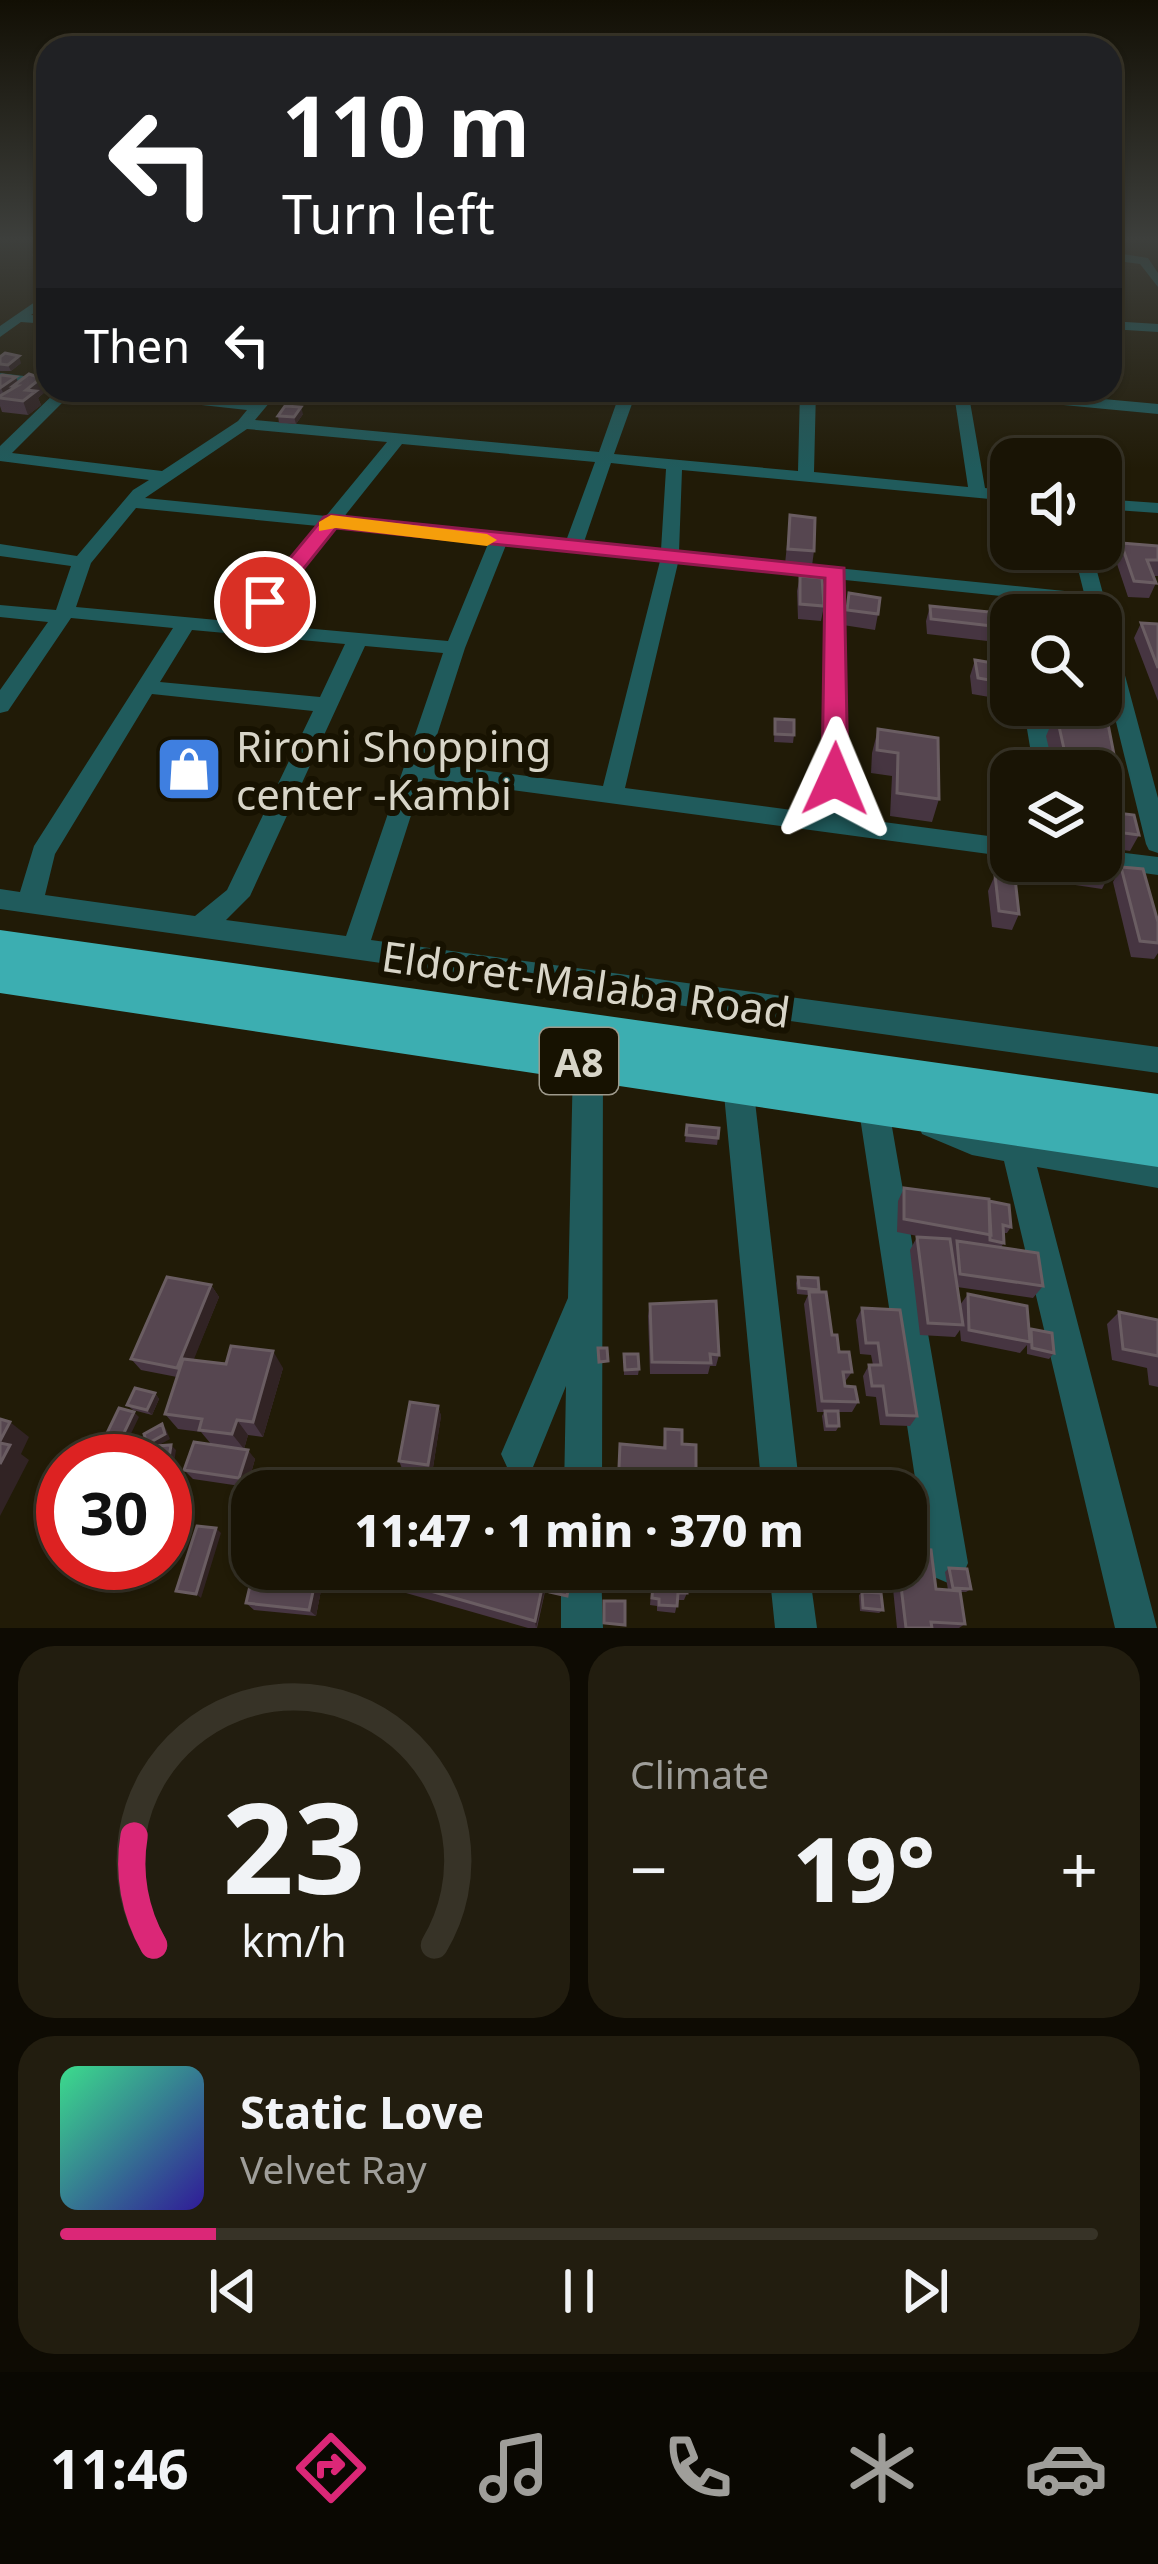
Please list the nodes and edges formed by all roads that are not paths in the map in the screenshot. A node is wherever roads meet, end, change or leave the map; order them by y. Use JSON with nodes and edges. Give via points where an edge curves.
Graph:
{"nodes":[{"id":1,"x":18,"y":318,"type":"joint"},
{"id":2,"x":36,"y":319,"type":"edge"},
{"id":3,"x":1122,"y":326,"type":"edge"},
{"id":4,"x":1158,"y":328,"type":"edge"},
{"id":5,"x":0,"y":333,"type":"edge"},
{"id":6,"x":0,"y":377,"type":"edge"},
{"id":7,"x":36,"y":382,"type":"edge"},
{"id":8,"x":55,"y":402,"type":"edge"},
{"id":9,"x":214,"y":402,"type":"edge"},
{"id":10,"x":262,"y":402,"type":"edge"},
{"id":11,"x":625,"y":402,"type":"edge"},
{"id":12,"x":808,"y":402,"type":"edge"},
{"id":13,"x":961,"y":402,"type":"edge"},
{"id":14,"x":1085,"y":402,"type":"edge"},
{"id":15,"x":258,"y":407,"type":"junction"},
{"id":16,"x":1158,"y":409,"type":"edge"},
{"id":17,"x":244,"y":424,"type":"junction"},
{"id":18,"x":397,"y":440,"type":"junction"},
{"id":19,"x":0,"y":456,"type":"edge"},
{"id":20,"x":603,"y":461,"type":"junction"},
{"id":21,"x":674,"y":466,"type":"junction"},
{"id":22,"x":806,"y":474,"type":"junction"},
{"id":23,"x":166,"y":477,"type":"junction"},
{"id":24,"x":977,"y":492,"type":"junction"},
{"id":25,"x":990,"y":494,"type":"edge"},
{"id":26,"x":132,"y":502,"type":"junction"},
{"id":27,"x":1122,"y":505,"type":"edge"},
{"id":28,"x":1158,"y":508,"type":"edge"},
{"id":29,"x":331,"y":521,"type":"junction"},
{"id":30,"x":498,"y":542,"type":"junction"},
{"id":31,"x":573,"y":547,"type":"junction"},
{"id":32,"x":0,"y":550,"type":"edge"},
{"id":33,"x":670,"y":557,"type":"junction"},
{"id":34,"x":82,"y":562,"type":"junction"},
{"id":35,"x":836,"y":573,"type":"junction"},
{"id":36,"x":1015,"y":592,"type":"joint"},
{"id":37,"x":1023,"y":594,"type":"edge"},
{"id":38,"x":0,"y":611,"type":"edge"},
{"id":39,"x":64,"y":615,"type":"junction"},
{"id":40,"x":186,"y":623,"type":"junction"},
{"id":41,"x":245,"y":628,"type":"junction"},
{"id":42,"x":358,"y":639,"type":"junction"},
{"id":43,"x":455,"y":648,"type":"junction"},
{"id":44,"x":146,"y":687,"type":"junction"},
{"id":45,"x":1122,"y":702,"type":"edge"},
{"id":46,"x":327,"y":705,"type":"junction"},
{"id":47,"x":0,"y":706,"type":"edge"},
{"id":48,"x":415,"y":769,"type":"junction"},
{"id":49,"x":612,"y":795,"type":"junction"},
{"id":50,"x":834,"y":826,"type":"junction"},
{"id":51,"x":1158,"y":844,"type":"edge"},
{"id":52,"x":990,"y":845,"type":"edge"},
{"id":53,"x":1122,"y":862,"type":"edge"},
{"id":54,"x":1158,"y":866,"type":"edge"},
{"id":55,"x":0,"y":898,"type":"edge"},
{"id":56,"x":30,"y":903,"type":"junction"},
{"id":57,"x":200,"y":926,"type":"junction"},
{"id":58,"x":0,"y":946,"type":"edge"},
{"id":59,"x":355,"y":948,"type":"junction"},
{"id":60,"x":0,"y":976,"type":"edge"},
{"id":61,"x":1158,"y":1060,"type":"edge"},
{"id":62,"x":588,"y":1062,"type":"junction"},
{"id":63,"x":738,"y":1084,"type":"junction"},
{"id":64,"x":891,"y":1106,"type":"junction"},
{"id":65,"x":1158,"y":1115,"type":"edge"},
{"id":66,"x":1158,"y":1145,"type":"edge"},
{"id":67,"x":1017,"y":1149,"type":"junction"},
{"id":68,"x":1158,"y":1173,"type":"edge"},
{"id":69,"x":588,"y":1286,"type":"junction"},
{"id":70,"x":520,"y":1454,"type":"dead end"},
{"id":71,"x":584,"y":1470,"type":"edge"},
{"id":72,"x":779,"y":1470,"type":"edge"},
{"id":73,"x":948,"y":1563,"type":"edge"},
{"id":74,"x":581,"y":1590,"type":"edge"},
{"id":75,"x":792,"y":1590,"type":"edge"},
{"id":76,"x":582,"y":1628,"type":"edge"},
{"id":77,"x":796,"y":1628,"type":"edge"},
{"id":78,"x":1136,"y":1628,"type":"edge"}],
"edges":[{"from":1,"to":2,"type":"street"},
{"from":1,"to":5,"type":"street"},
{"from":3,"to":4,"type":"street"},
{"from":6,"to":7,"type":"street"},
{"from":8,"to":19,"type":"street"},
{"from":9,"to":15,"type":"street"},
{"from":10,"to":15,"type":"street"},
{"from":11,"to":20,"type":"street"},
{"from":12,"to":22,"type":"street"},
{"from":13,"to":24,"type":"street"},
{"from":14,"to":16,"type":"street"},
{"from":15,"to":17,"type":"street"},
{"from":17,"to":18,"type":"street"},
{"from":17,"to":23,"type":"street"},
{"from":18,"to":20,"type":"street"},
{"from":18,"to":29,"type":"street"},
{"from":19,"to":23,"type":"street"},
{"from":20,"to":21,"type":"street"},
{"from":20,"to":31,"type":"street"},
{"from":21,"to":22,"type":"street"},
{"from":21,"to":33,"type":"street"},
{"from":22,"to":24,"type":"street"},
{"from":23,"to":26,"type":"street"},
{"from":24,"to":25,"type":"street"},
{"from":26,"to":29,"type":"street"},
{"from":26,"to":34,"type":"street"},
{"from":27,"to":28,"type":"street"},
{"from":29,"to":30,"type":"street"},
{"from":29,"to":41,"type":"street"},
{"from":30,"to":31,"type":"street"},
{"from":30,"to":43,"type":"street"},
{"from":31,"to":33,"type":"street"},
{"from":32,"to":34,"type":"street"},
{"from":33,"to":35,"type":"street"},
{"from":33,"to":49,"type":"street"},
{"from":34,"to":39,"type":"street"},
{"from":35,"to":36,"type":"street"},
{"from":35,"to":50,"type":"street"},
{"from":36,"to":37,"type":"street"},
{"from":38,"to":39,"type":"street"},
{"from":39,"to":40,"type":"street"},
{"from":39,"to":47,"type":"street"},
{"from":40,"to":41,"type":"street"},
{"from":40,"to":44,"type":"street"},
{"from":41,"to":42,"type":"street"},
{"from":42,"to":43,"type":"street"},
{"from":42,"to":46,"type":"street"},
{"from":43,"to":48,"type":"street"},
{"from":44,"to":46,"type":"street"},
{"from":44,"to":56,"type":"street","via":[[43,853]]},
{"from":45,"to":51,"type":"street"},
{"from":46,"to":57,"type":"street","via":[[237,896]]},
{"from":48,"to":49,"type":"street"},
{"from":48,"to":59,"type":"street"},
{"from":49,"to":50,"type":"street"},
{"from":50,"to":52,"type":"street"},
{"from":53,"to":54,"type":"street"},
{"from":55,"to":56,"type":"street"},
{"from":56,"to":57,"type":"street"},
{"from":57,"to":59,"type":"street"},
{"from":58,"to":65,"type":"highway","name":"Eldoret-Malaba Road","number":"A8"},
{"from":59,"to":61,"type":"street"},
{"from":60,"to":62,"type":"highway","name":"Eldoret-Malaba Road","number":"A8"},
{"from":62,"to":63,"type":"highway","name":"Eldoret-Malaba Road","number":"A8"},
{"from":62,"to":69,"type":"street"},
{"from":63,"to":64,"type":"highway","name":"Eldoret-Malaba Road","number":"A8"},
{"from":63,"to":72,"type":"street"},
{"from":64,"to":66,"type":"highway","name":"Eldoret-Malaba Road","number":"A8"},
{"from":64,"to":67,"type":"street","name":"Eldoret-Malaba Road","via":[[972,1142]]},
{"from":64,"to":73,"type":"street"},
{"from":67,"to":68,"type":"street","name":"Eldoret-Malaba Road"},
{"from":67,"to":78,"type":"street"},
{"from":69,"to":70,"type":"street"},
{"from":69,"to":71,"type":"street"},
{"from":74,"to":76,"type":"street"},
{"from":75,"to":77,"type":"street"}]}
